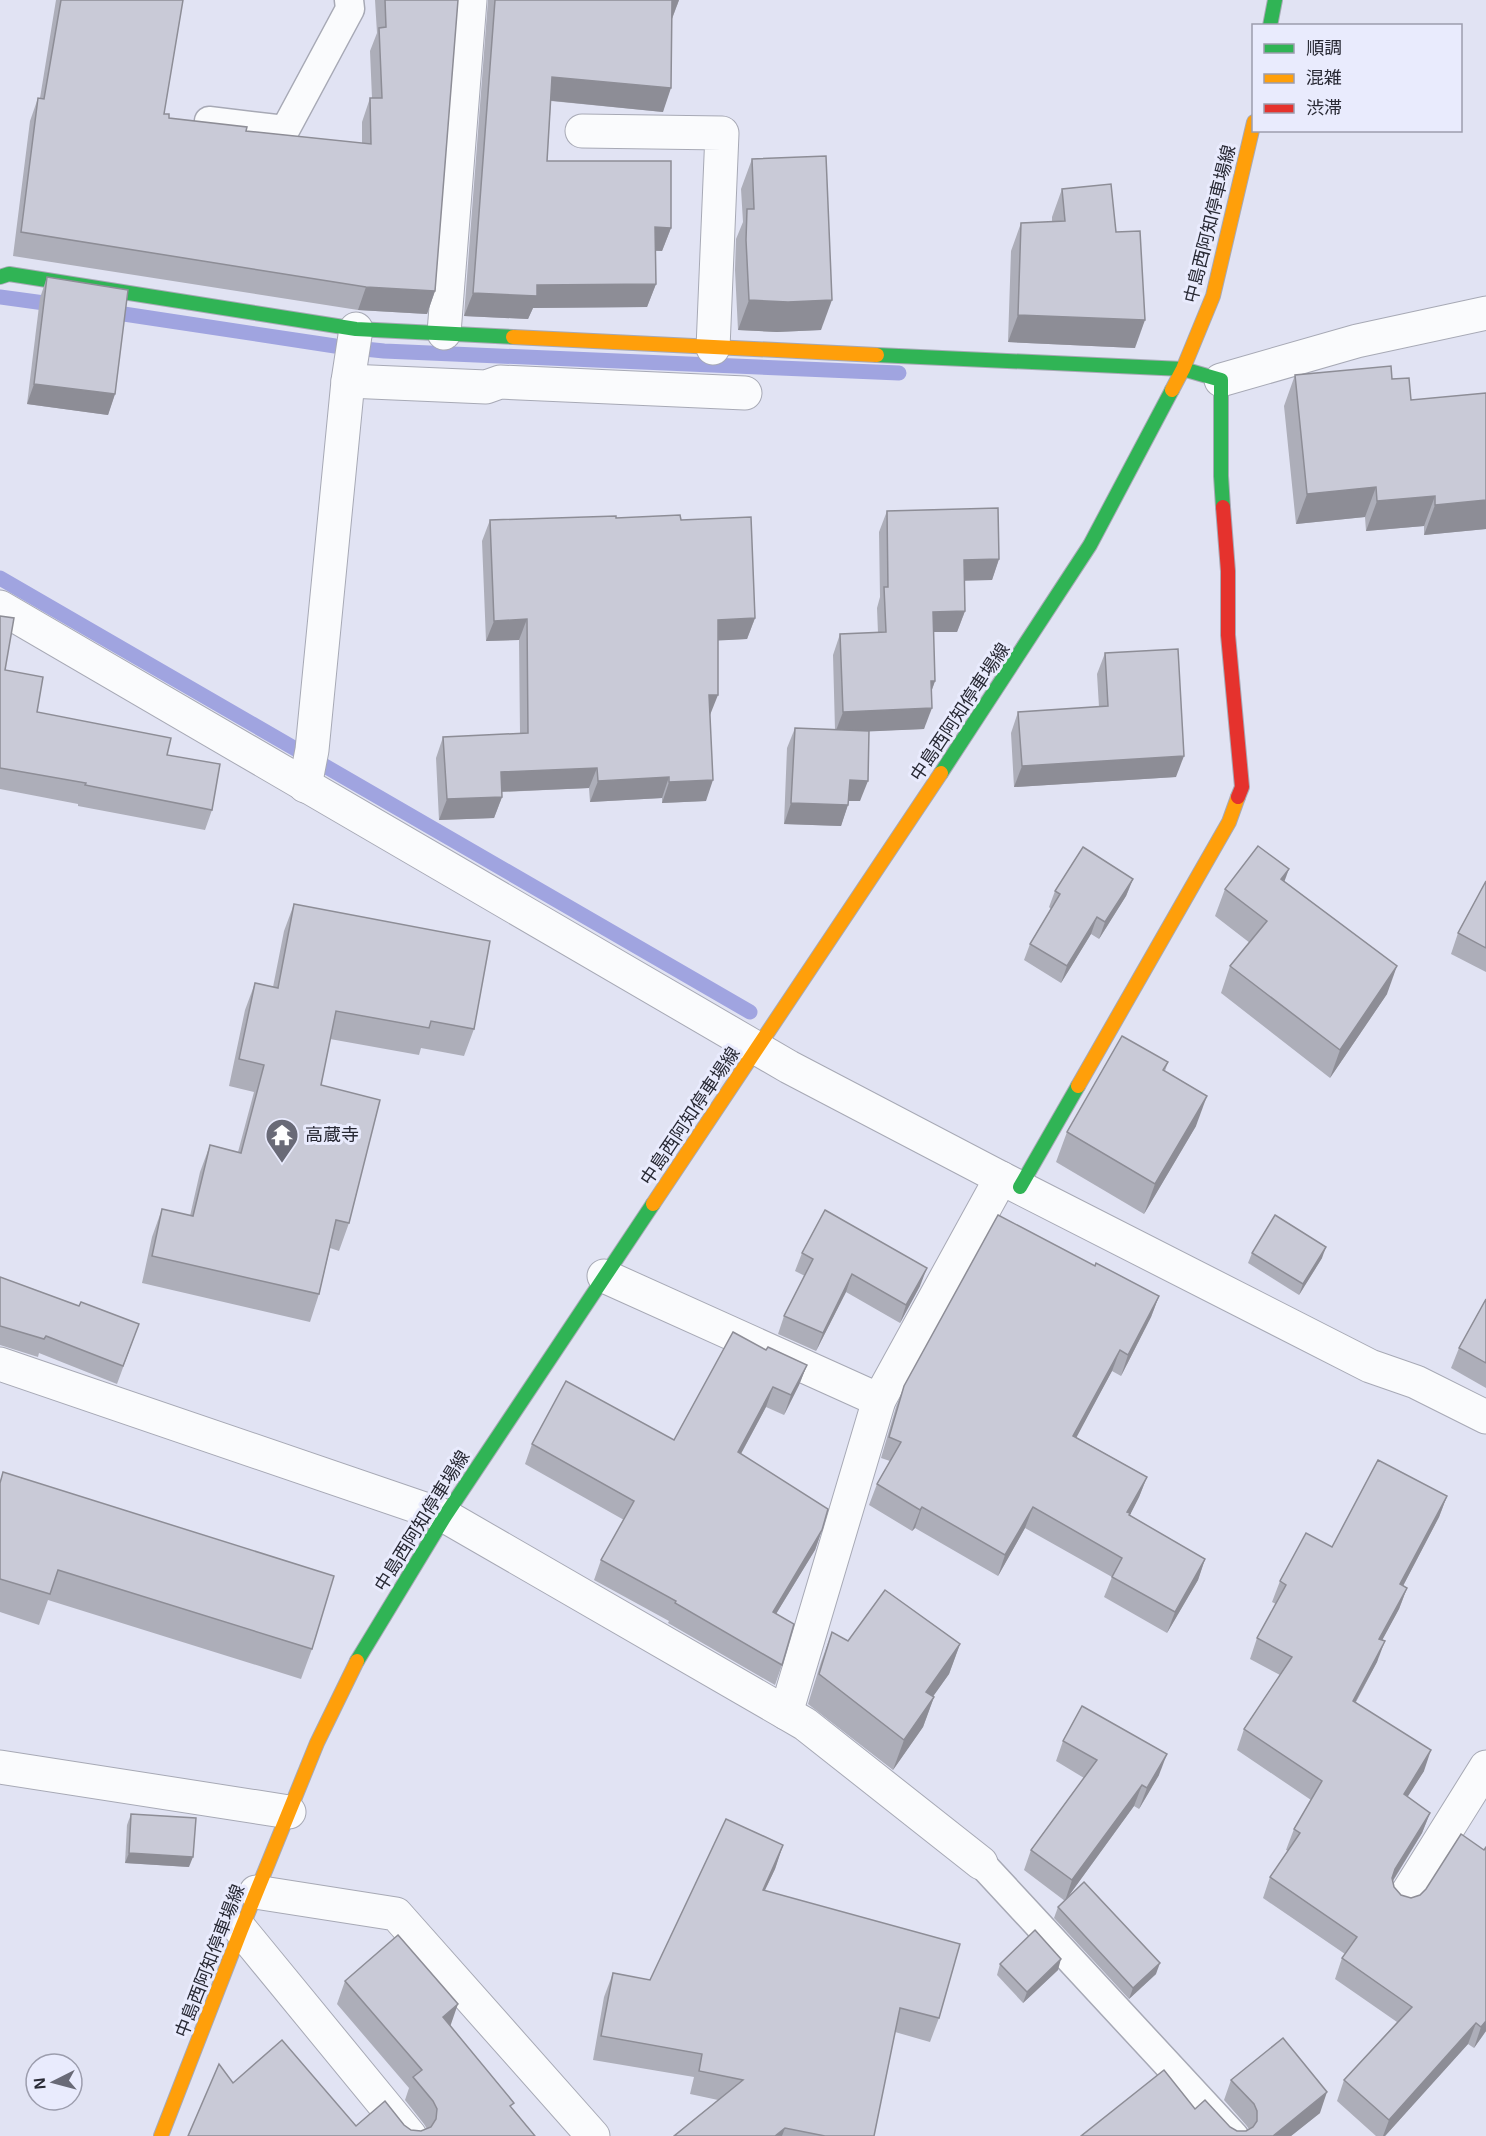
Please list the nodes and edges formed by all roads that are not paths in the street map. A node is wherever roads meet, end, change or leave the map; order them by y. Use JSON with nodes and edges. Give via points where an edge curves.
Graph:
{"nodes":[{"id":1,"x":349,"y":0,"type":"edge"},
{"id":2,"x":470,"y":0,"type":"edge"},
{"id":3,"x":1275,"y":0,"type":"edge"},
{"id":4,"x":1270,"y":24,"type":"edge"},
{"id":5,"x":209,"y":121,"type":"edge"},
{"id":6,"x":1252,"y":130,"type":"edge"},
{"id":7,"x":582,"y":131,"type":"dead end"},
{"id":8,"x":0,"y":277,"type":"edge"},
{"id":9,"x":1486,"y":313,"type":"edge"},
{"id":10,"x":444,"y":333,"type":"junction"},
{"id":11,"x":713,"y":348,"type":"junction"},
{"id":12,"x":352,"y":352,"type":"junction"},
{"id":13,"x":1183,"y":369,"type":"junction"},
{"id":14,"x":1221,"y":381,"type":"junction"},
{"id":15,"x":745,"y":393,"type":"dead end"},
{"id":16,"x":0,"y":608,"type":"edge"},
{"id":17,"x":308,"y":769,"type":"junction"},
{"id":18,"x":758,"y":1048,"type":"junction"},
{"id":19,"x":1017,"y":1180,"type":"junction"},
{"id":20,"x":604,"y":1276,"type":"junction"},
{"id":21,"x":0,"y":1364,"type":"edge"},
{"id":22,"x":879,"y":1400,"type":"junction"},
{"id":23,"x":1486,"y":1417,"type":"edge"},
{"id":24,"x":445,"y":1516,"type":"junction"},
{"id":25,"x":786,"y":1713,"type":"junction"},
{"id":26,"x":0,"y":1767,"type":"edge"},
{"id":27,"x":1486,"y":1767,"type":"edge"},
{"id":28,"x":289,"y":1812,"type":"junction"},
{"id":29,"x":981,"y":1863,"type":"joint"},
{"id":30,"x":256,"y":1892,"type":"junction"},
{"id":31,"x":1403,"y":1900,"type":"edge"},
{"id":32,"x":241,"y":1930,"type":"junction"},
{"id":33,"x":161,"y":2136,"type":"edge"},
{"id":34,"x":410,"y":2136,"type":"edge"},
{"id":35,"x":593,"y":2136,"type":"edge"},
{"id":36,"x":1234,"y":2136,"type":"edge"}],
"edges":[{"from":1,"to":5,"type":"lane","via":[[350,9],[285,130]]},
{"from":2,"to":10,"type":"street"},
{"from":3,"to":4,"type":"main road"},
{"from":6,"to":13,"type":"main road","name":"中島西阿知停車場線","via":[[1213,296]]},
{"from":7,"to":11,"type":"street","via":[[722,133]]},
{"from":8,"to":12,"type":"main road","via":[[9,274]]},
{"from":9,"to":14,"type":"street","via":[[1357,341]]},
{"from":10,"to":11,"type":"main road"},
{"from":10,"to":12,"type":"main road"},
{"from":11,"to":13,"type":"main road"},
{"from":12,"to":15,"type":"street","via":[[486,387],[500,382]]},
{"from":12,"to":17,"type":"street"},
{"from":13,"to":14,"type":"main road"},
{"from":13,"to":18,"type":"main road","name":"中島西阿知停車場線","via":[[1090,545]]},
{"from":14,"to":19,"type":"main road","via":[[1228,635],[1242,788],[1229,822],[1038,1158]]},
{"from":16,"to":17,"type":"street"},
{"from":17,"to":18,"type":"street"},
{"from":18,"to":19,"type":"street"},
{"from":18,"to":20,"type":"main road","name":"中島西阿知停車場線"},
{"from":19,"to":22,"type":"street"},
{"from":19,"to":23,"type":"street","via":[[1370,1366],[1416,1382]]},
{"from":20,"to":22,"type":"street"},
{"from":20,"to":24,"type":"main road","name":"中島西阿知停車場線"},
{"from":21,"to":24,"type":"street"},
{"from":22,"to":25,"type":"street"},
{"from":24,"to":25,"type":"street"},
{"from":24,"to":28,"type":"main road","name":"中島西阿知停車場線","via":[[362,1650]]},
{"from":25,"to":29,"type":"street"},
{"from":26,"to":28,"type":"street"},
{"from":27,"to":31,"type":"street"},
{"from":28,"to":30,"type":"main road","name":"中島西阿知停車場線"},
{"from":29,"to":36,"type":"lane"},
{"from":30,"to":32,"type":"main road","name":"中島西阿知停車場線"},
{"from":30,"to":35,"type":"street","via":[[396,1914]]},
{"from":32,"to":33,"type":"main road","name":"中島西阿知停車場線"},
{"from":32,"to":34,"type":"street"}]}
